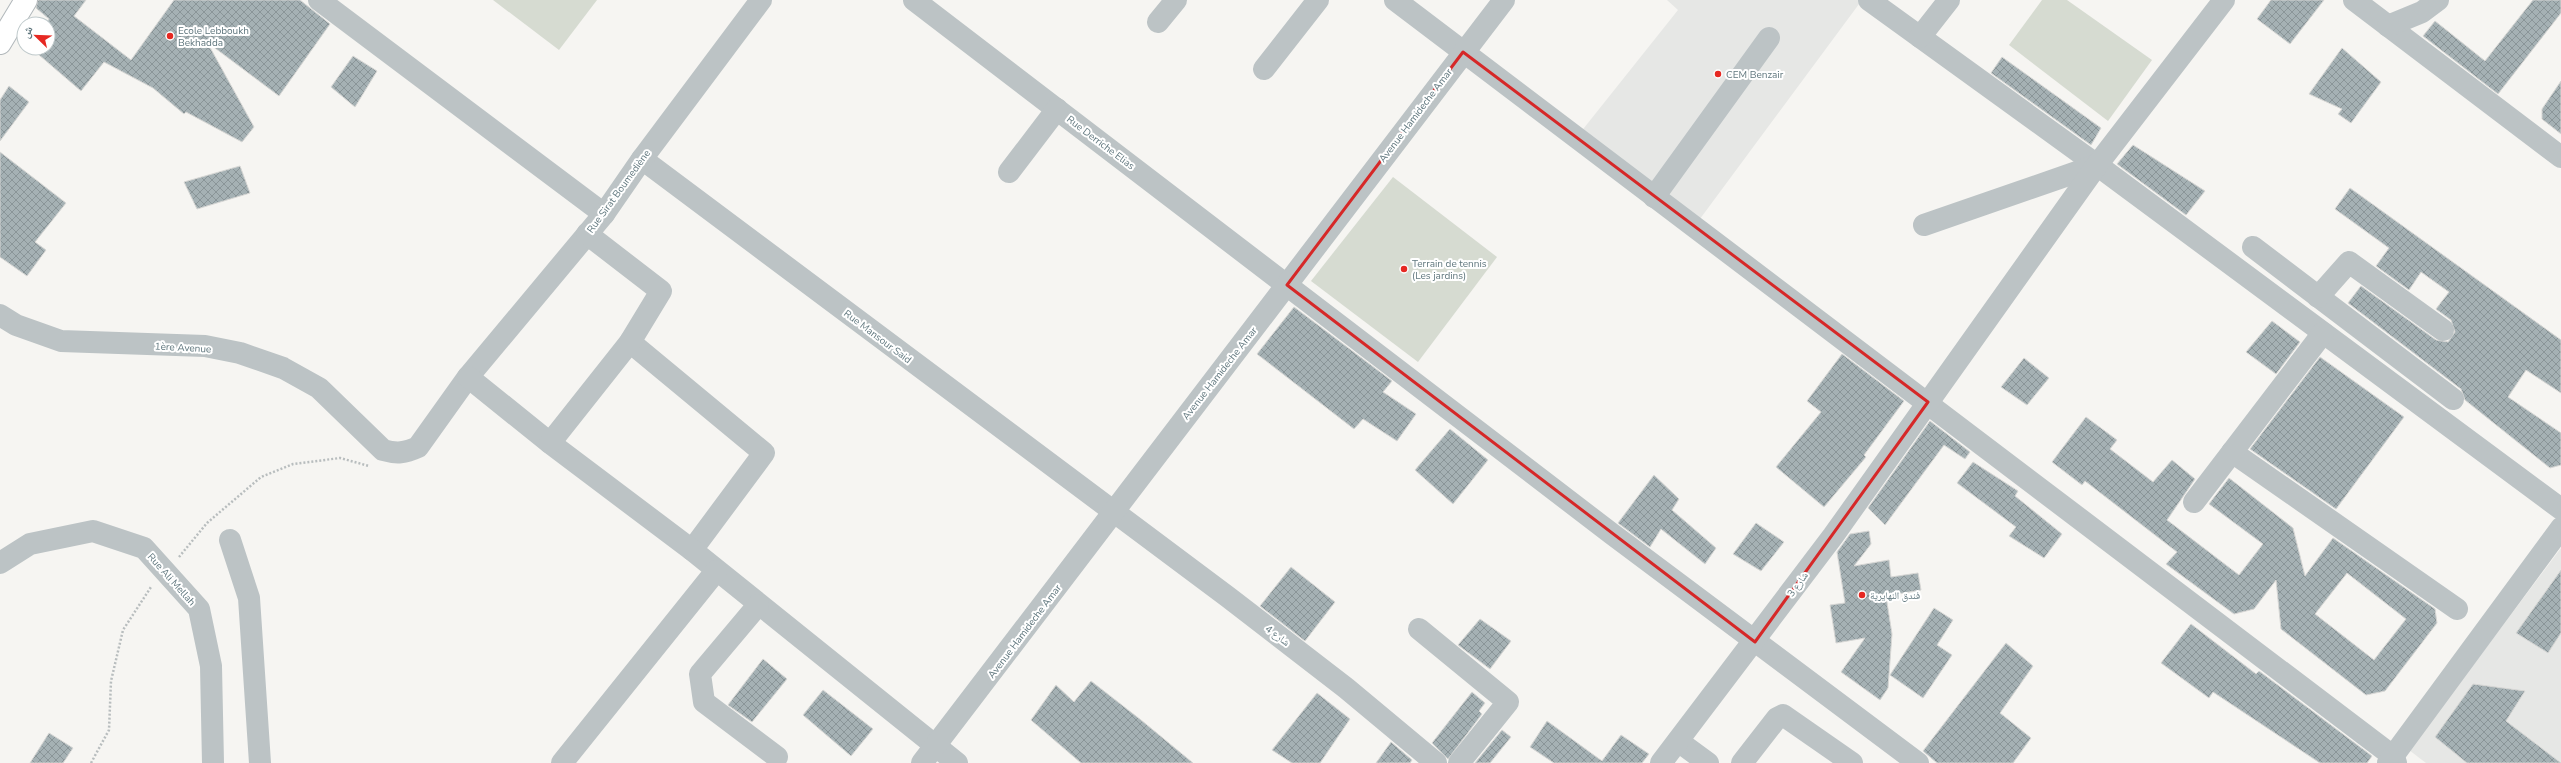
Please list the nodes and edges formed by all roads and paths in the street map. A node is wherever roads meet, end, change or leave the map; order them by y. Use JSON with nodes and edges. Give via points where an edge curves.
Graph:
{"nodes":[{"id":1,"x":26,"y":0,"type":"edge"},
{"id":2,"x":319,"y":0,"type":"edge"},
{"id":3,"x":761,"y":0,"type":"edge"},
{"id":4,"x":914,"y":0,"type":"edge"},
{"id":5,"x":1176,"y":0,"type":"edge"},
{"id":6,"x":1318,"y":0,"type":"edge"},
{"id":7,"x":1395,"y":0,"type":"edge"},
{"id":8,"x":1504,"y":0,"type":"edge"},
{"id":9,"x":1869,"y":0,"type":"edge"},
{"id":10,"x":1948,"y":0,"type":"edge"},
{"id":11,"x":2224,"y":0,"type":"edge"},
{"id":12,"x":2354,"y":0,"type":"edge"},
{"id":13,"x":2438,"y":0,"type":"edge"},
{"id":14,"x":1158,"y":22,"type":"dead end"},
{"id":15,"x":2388,"y":26,"type":"junction"},
{"id":16,"x":1920,"y":37,"type":"junction"},
{"id":17,"x":1769,"y":38,"type":"dead end"},
{"id":18,"x":0,"y":43,"type":"edge"},
{"id":19,"x":1463,"y":52,"type":"junction"},
{"id":20,"x":1264,"y":69,"type":"dead end"},
{"id":21,"x":1057,"y":109,"type":"junction"},
{"id":22,"x":2561,"y":157,"type":"edge"},
{"id":23,"x":642,"y":159,"type":"junction"},
{"id":24,"x":2097,"y":166,"type":"junction"},
{"id":25,"x":1009,"y":172,"type":"dead end"},
{"id":26,"x":1654,"y":197,"type":"junction"},
{"id":27,"x":604,"y":214,"type":"junction"},
{"id":28,"x":1924,"y":225,"type":"dead end"},
{"id":29,"x":587,"y":234,"type":"junction"},
{"id":30,"x":2253,"y":248,"type":"dead end"},
{"id":31,"x":1287,"y":285,"type":"junction"},
{"id":32,"x":2318,"y":297,"type":"junction"},
{"id":33,"x":0,"y":315,"type":"edge"},
{"id":34,"x":2354,"y":324,"type":"junction"},
{"id":35,"x":2443,"y":330,"type":"dead end"},
{"id":36,"x":2331,"y":338,"type":"junction"},
{"id":37,"x":630,"y":342,"type":"junction"},
{"id":38,"x":468,"y":376,"type":"junction"},
{"id":39,"x":2453,"y":399,"type":"dead end"},
{"id":40,"x":1928,"y":402,"type":"junction"},
{"id":41,"x":550,"y":443,"type":"junction"},
{"id":42,"x":2232,"y":452,"type":"junction"},
{"id":43,"x":376,"y":468,"type":"dead end"},
{"id":44,"x":2194,"y":502,"type":"dead end"},
{"id":45,"x":2561,"y":509,"type":"edge"},
{"id":46,"x":1115,"y":512,"type":"junction"},
{"id":47,"x":2561,"y":528,"type":"edge"},
{"id":48,"x":230,"y":540,"type":"dead end"},
{"id":49,"x":692,"y":550,"type":"junction"},
{"id":50,"x":0,"y":563,"type":"edge"},
{"id":51,"x":716,"y":571,"type":"junction"},
{"id":52,"x":167,"y":572,"type":"junction"},
{"id":53,"x":758,"y":604,"type":"junction"},
{"id":54,"x":2457,"y":609,"type":"dead end"},
{"id":55,"x":1419,"y":629,"type":"dead end"},
{"id":56,"x":1755,"y":642,"type":"junction"},
{"id":57,"x":1678,"y":741,"type":"junction"},
{"id":58,"x":928,"y":755,"type":"edge"},
{"id":59,"x":777,"y":757,"type":"dead end"},
{"id":60,"x":2393,"y":761,"type":"edge"},
{"id":61,"x":91,"y":763,"type":"edge"},
{"id":62,"x":213,"y":763,"type":"edge"},
{"id":63,"x":260,"y":763,"type":"edge"},
{"id":64,"x":562,"y":763,"type":"edge"},
{"id":65,"x":957,"y":763,"type":"edge"},
{"id":66,"x":1436,"y":763,"type":"edge"},
{"id":67,"x":1459,"y":763,"type":"edge"},
{"id":68,"x":1661,"y":763,"type":"edge"},
{"id":69,"x":1708,"y":763,"type":"edge"},
{"id":70,"x":1742,"y":763,"type":"edge"},
{"id":71,"x":1852,"y":763,"type":"edge"},
{"id":72,"x":1918,"y":763,"type":"edge"}],
"edges":[{"from":1,"to":18,"type":"main road"},
{"from":2,"to":27,"type":"street"},
{"from":3,"to":23,"type":"street","name":"Rue Sirat Boumediène"},
{"from":4,"to":21,"type":"street","name":"Rue Derriche Elias"},
{"from":5,"to":14,"type":"street"},
{"from":6,"to":20,"type":"street"},
{"from":7,"to":19,"type":"street"},
{"from":8,"to":19,"type":"street","name":"Avenue Hamideche Amar"},
{"from":9,"to":16,"type":"street"},
{"from":10,"to":16,"type":"street"},
{"from":11,"to":24,"type":"street","name":"شارع 3"},
{"from":12,"to":15,"type":"street"},
{"from":13,"to":15,"type":"street","via":[[2422,12]]},
{"from":15,"to":22,"type":"street"},
{"from":16,"to":24,"type":"street"},
{"from":17,"to":26,"type":"street"},
{"from":19,"to":26,"type":"street"},
{"from":19,"to":31,"type":"street","name":"Avenue Hamideche Amar"},
{"from":21,"to":25,"type":"street"},
{"from":21,"to":31,"type":"street","name":"Rue Derriche Elias"},
{"from":23,"to":27,"type":"street","name":"Rue Sirat Boumediène"},
{"from":23,"to":46,"type":"street","name":"Rue Mansour Said"},
{"from":24,"to":28,"type":"street"},
{"from":24,"to":36,"type":"street"},
{"from":24,"to":40,"type":"street","name":"شارع 3"},
{"from":26,"to":40,"type":"street"},
{"from":27,"to":29,"type":"street","name":"Rue Sirat Boumediène"},
{"from":29,"to":37,"type":"street","via":[[661,291]]},
{"from":29,"to":38,"type":"street","name":"Rue Sirat Boumediène"},
{"from":30,"to":32,"type":"street"},
{"from":31,"to":46,"type":"street","name":"Avenue Hamideche Amar"},
{"from":31,"to":56,"type":"street","name":"Rue Derriche Elias"},
{"from":32,"to":34,"type":"street"},
{"from":32,"to":35,"type":"street","via":[[2349,262]]},
{"from":33,"to":38,"type":"street","name":"1ère Avenue","via":[[16,325],[62,341],[205,346],[240,353],[269,363],[319,388],[383,450],[394,453],[406,453],[418,447]]},
{"from":34,"to":36,"type":"street"},
{"from":34,"to":39,"type":"street"},
{"from":36,"to":42,"type":"street"},
{"from":36,"to":45,"type":"street"},
{"from":37,"to":41,"type":"street"},
{"from":37,"to":49,"type":"street","via":[[764,454]]},
{"from":38,"to":41,"type":"street"},
{"from":40,"to":56,"type":"street","name":"شارع 3"},
{"from":40,"to":60,"type":"street"},
{"from":41,"to":49,"type":"street"},
{"from":42,"to":44,"type":"street"},
{"from":42,"to":54,"type":"street"},
{"from":43,"to":52,"type":"path","via":[[340,458],[293,464],[261,477],[207,523]]},
{"from":46,"to":58,"type":"street","name":"Avenue Hamideche Amar"},
{"from":46,"to":66,"type":"street","name":"شارع 4","via":[[1346,688]]},
{"from":47,"to":60,"type":"street"},
{"from":48,"to":63,"type":"street","via":[[249,598]]},
{"from":49,"to":51,"type":"street"},
{"from":50,"to":52,"type":"street","name":"Rue Ali Mellah","via":[[30,544],[93,531],[144,548]]},
{"from":51,"to":53,"type":"street"},
{"from":51,"to":64,"type":"street"},
{"from":52,"to":61,"type":"path","via":[[147,592],[123,630],[111,681],[109,730]]},
{"from":52,"to":62,"type":"street","name":"Rue Ali Mellah","via":[[199,609],[211,666]]},
{"from":53,"to":58,"type":"street"},
{"from":53,"to":59,"type":"street","via":[[700,674],[704,702]]},
{"from":55,"to":67,"type":"street","via":[[1508,702]]},
{"from":56,"to":57,"type":"street","name":"شارع 3"},
{"from":56,"to":72,"type":"street","name":"Rue Derriche Elias"},
{"from":57,"to":68,"type":"street","name":"شارع 3"},
{"from":57,"to":69,"type":"street"},
{"from":58,"to":65,"type":"street"},
{"from":70,"to":71,"type":"street","via":[[1777,718],[1783,715]]}]}
